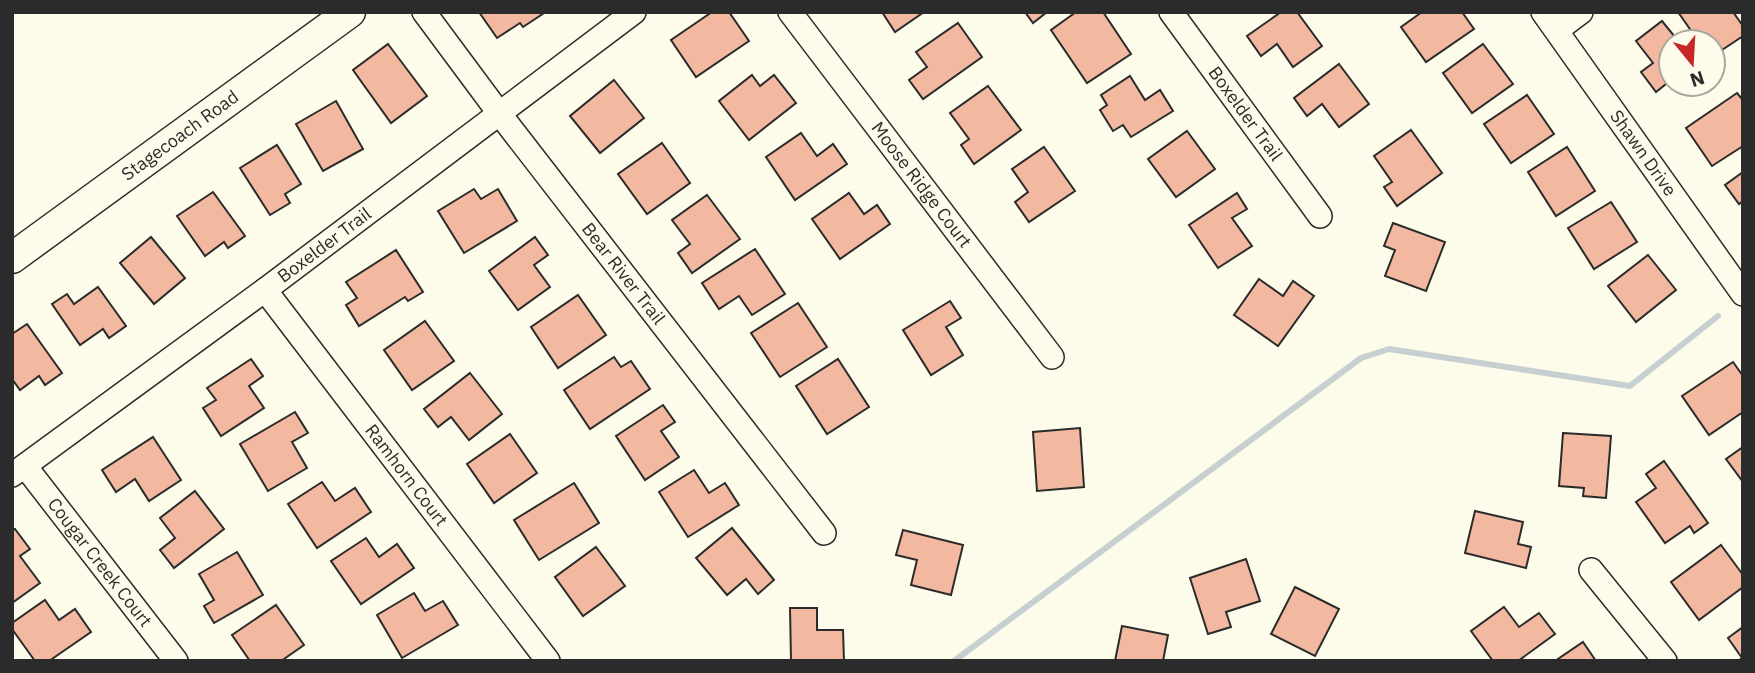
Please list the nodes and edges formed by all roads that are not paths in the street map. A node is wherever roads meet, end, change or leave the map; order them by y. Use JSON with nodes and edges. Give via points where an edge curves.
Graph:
{"nodes":[{"id":1,"x":350,"y":12,"type":"edge"},
{"id":2,"x":425,"y":12,"type":"edge"},
{"id":3,"x":634,"y":12,"type":"edge"},
{"id":4,"x":790,"y":12,"type":"edge"},
{"id":5,"x":1171,"y":12,"type":"edge"},
{"id":6,"x":1581,"y":12,"type":"edge"},
{"id":7,"x":1550,"y":21,"type":"edge"},
{"id":8,"x":499,"y":113,"type":"junction"},
{"id":9,"x":1320,"y":216,"type":"dead end"},
{"id":10,"x":12,"y":258,"type":"edge"},
{"id":11,"x":265,"y":290,"type":"junction"},
{"id":12,"x":1743,"y":294,"type":"edge"},
{"id":13,"x":1052,"y":357,"type":"dead end"},
{"id":14,"x":19,"y":470,"type":"edge"},
{"id":15,"x":824,"y":533,"type":"dead end"},
{"id":16,"x":1591,"y":570,"type":"dead end"},
{"id":17,"x":176,"y":661,"type":"edge"},
{"id":18,"x":548,"y":661,"type":"edge"},
{"id":19,"x":1665,"y":661,"type":"edge"}],
"edges":[{"from":1,"to":10,"type":"main road","name":"Stagecoach Road"},
{"from":2,"to":8,"type":"street","name":"Bear River Trail"},
{"from":3,"to":8,"type":"street","name":"Boxelder Trail"},
{"from":4,"to":13,"type":"street","name":"Moose Ridge Court"},
{"from":5,"to":9,"type":"street","name":"Boxelder Trail"},
{"from":6,"to":7,"type":"street"},
{"from":7,"to":12,"type":"street","name":"Shawn Drive"},
{"from":8,"to":11,"type":"street","name":"Boxelder Trail"},
{"from":8,"to":15,"type":"street","name":"Bear River Trail"},
{"from":11,"to":14,"type":"street","name":"Boxelder Trail"},
{"from":11,"to":18,"type":"street","name":"Ramhorn Court"},
{"from":14,"to":17,"type":"street","name":"Cougar Creek Court"},
{"from":16,"to":19,"type":"street"}]}
